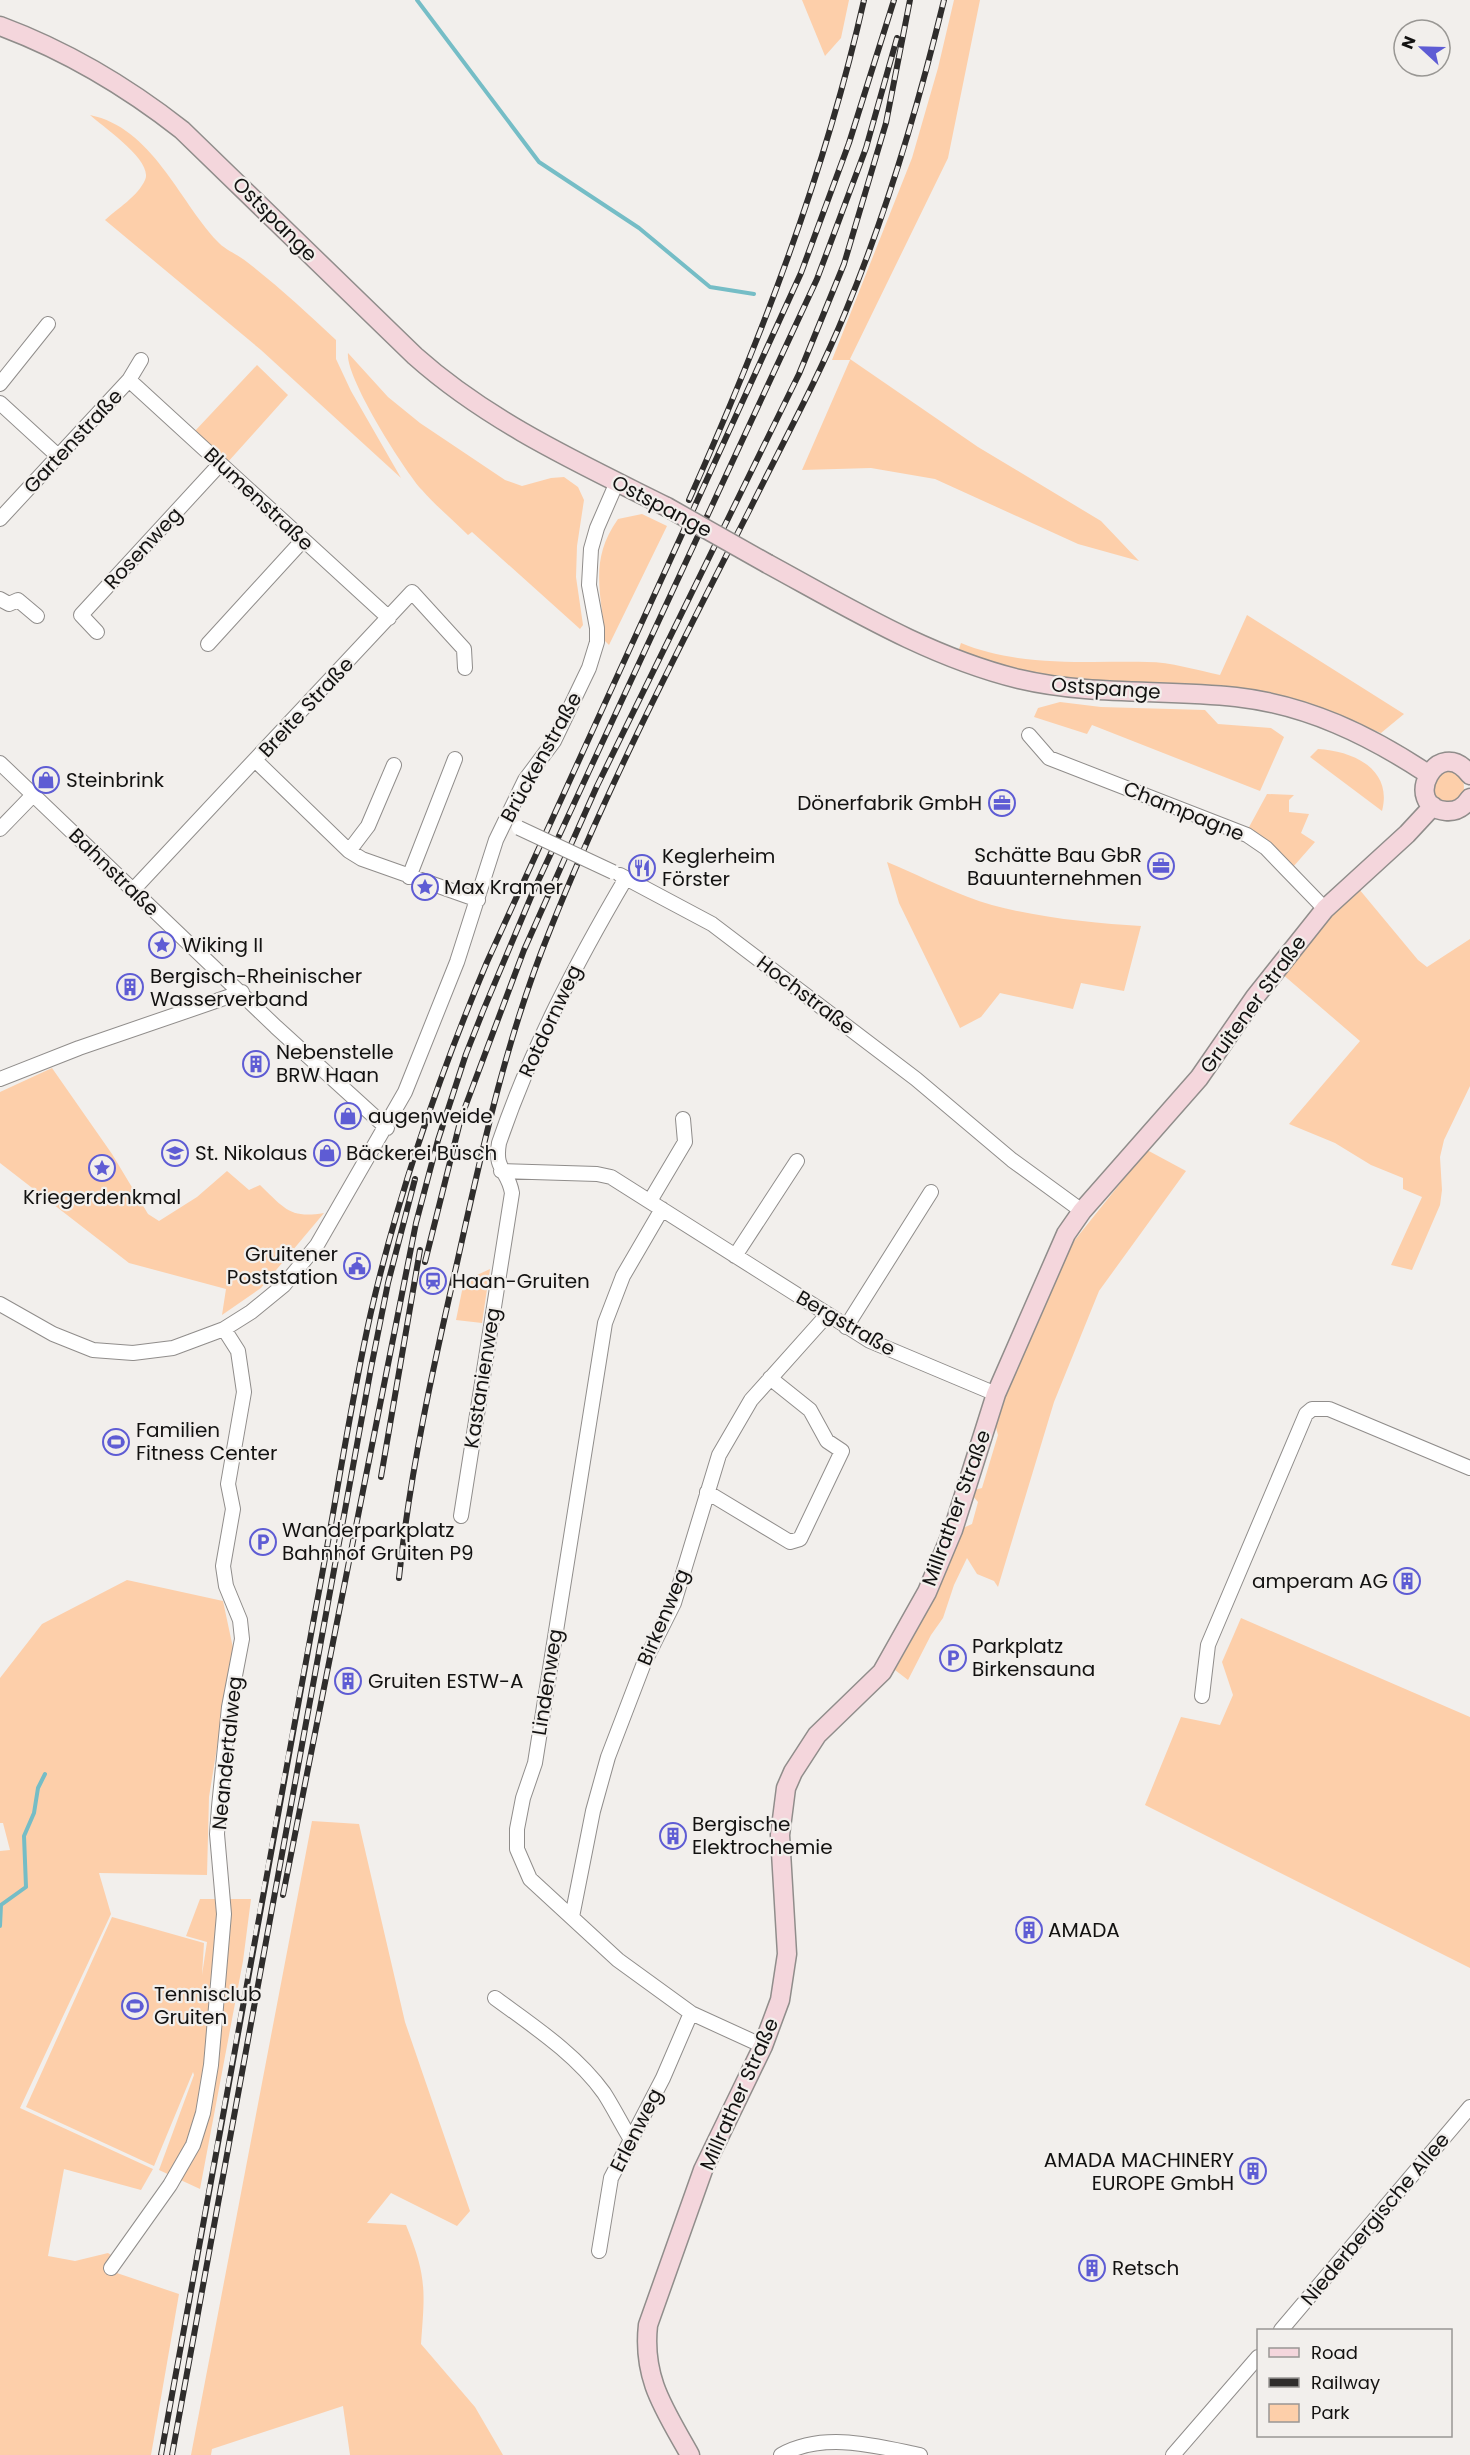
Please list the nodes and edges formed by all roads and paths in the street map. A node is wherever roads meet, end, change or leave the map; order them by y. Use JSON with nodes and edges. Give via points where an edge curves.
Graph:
{"nodes":[{"id":1,"x":0,"y":26,"type":"edge"},
{"id":2,"x":48,"y":324,"type":"dead end"},
{"id":3,"x":141,"y":360,"type":"dead end"},
{"id":4,"x":129,"y":380,"type":"junction"},
{"id":5,"x":0,"y":384,"type":"edge"},
{"id":6,"x":0,"y":403,"type":"edge"},
{"id":7,"x":58,"y":456,"type":"junction"},
{"id":8,"x":220,"y":464,"type":"junction"},
{"id":9,"x":617,"y":482,"type":"junction"},
{"id":10,"x":1,"y":517,"type":"edge"},
{"id":11,"x":303,"y":540,"type":"junction"},
{"id":12,"x":0,"y":599,"type":"edge"},
{"id":13,"x":37,"y":616,"type":"dead end"},
{"id":14,"x":389,"y":618,"type":"junction"},
{"id":15,"x":97,"y":632,"type":"dead end"},
{"id":16,"x":208,"y":644,"type":"dead end"},
{"id":17,"x":465,"y":668,"type":"dead end"},
{"id":18,"x":1029,"y":735,"type":"dead end"},
{"id":19,"x":454,"y":759,"type":"dead end"},
{"id":20,"x":255,"y":760,"type":"junction"},
{"id":21,"x":0,"y":763,"type":"edge"},
{"id":22,"x":394,"y":765,"type":"dead end"},
{"id":23,"x":1469,"y":770,"type":"edge"},
{"id":24,"x":1428,"y":774,"type":"junction"},
{"id":25,"x":33,"y":795,"type":"junction"},
{"id":26,"x":1468,"y":804,"type":"edge"},
{"id":27,"x":1433,"y":806,"type":"junction"},
{"id":28,"x":504,"y":821,"type":"junction"},
{"id":29,"x":0,"y":829,"type":"edge"},
{"id":30,"x":349,"y":851,"type":"junction"},
{"id":31,"x":618,"y":874,"type":"junction"},
{"id":32,"x":409,"y":877,"type":"junction"},
{"id":33,"x":133,"y":890,"type":"junction"},
{"id":34,"x":478,"y":900,"type":"junction"},
{"id":35,"x":1325,"y":909,"type":"junction"},
{"id":36,"x":242,"y":992,"type":"junction"},
{"id":37,"x":0,"y":1079,"type":"edge"},
{"id":38,"x":684,"y":1119,"type":"dead end"},
{"id":39,"x":387,"y":1128,"type":"junction"},
{"id":40,"x":797,"y":1161,"type":"dead end"},
{"id":41,"x":501,"y":1171,"type":"junction"},
{"id":42,"x":931,"y":1191,"type":"dead end"},
{"id":43,"x":656,"y":1205,"type":"junction"},
{"id":44,"x":1082,"y":1211,"type":"junction"},
{"id":45,"x":735,"y":1256,"type":"junction"},
{"id":46,"x":0,"y":1304,"type":"edge"},
{"id":47,"x":827,"y":1315,"type":"junction"},
{"id":48,"x":846,"y":1327,"type":"junction"},
{"id":49,"x":224,"y":1329,"type":"junction"},
{"id":50,"x":770,"y":1378,"type":"junction"},
{"id":51,"x":996,"y":1394,"type":"junction"},
{"id":52,"x":1470,"y":1468,"type":"edge"},
{"id":53,"x":707,"y":1492,"type":"junction"},
{"id":54,"x":461,"y":1516,"type":"dead end"},
{"id":55,"x":1202,"y":1696,"type":"dead end"},
{"id":56,"x":572,"y":1917,"type":"junction"},
{"id":57,"x":495,"y":1998,"type":"dead end"},
{"id":58,"x":691,"y":2013,"type":"junction"},
{"id":59,"x":763,"y":2046,"type":"junction"},
{"id":60,"x":1470,"y":2107,"type":"edge"},
{"id":61,"x":630,"y":2138,"type":"junction"},
{"id":62,"x":599,"y":2251,"type":"dead end"},
{"id":63,"x":111,"y":2268,"type":"dead end"},
{"id":64,"x":1283,"y":2329,"type":"edge"},
{"id":65,"x":1257,"y":2358,"type":"edge"},
{"id":66,"x":682,"y":2452,"type":"edge"},
{"id":67,"x":781,"y":2455,"type":"edge"},
{"id":68,"x":920,"y":2455,"type":"edge"},
{"id":69,"x":1173,"y":2455,"type":"edge"}],
"edges":[{"from":1,"to":9,"type":"main road","name":"Ostspange","via":[[84,64],[153,107],[200,146],[437,376],[498,420]]},
{"from":2,"to":5,"type":"street"},
{"from":3,"to":4,"type":"street","name":"Gartenstraße"},
{"from":4,"to":7,"type":"street","name":"Gartenstraße"},
{"from":4,"to":8,"type":"street","name":"Blumenstraße"},
{"from":6,"to":7,"type":"street"},
{"from":7,"to":10,"type":"street","name":"Gartenstraße"},
{"from":8,"to":11,"type":"street","name":"Blumenstraße"},
{"from":8,"to":15,"type":"street","name":"Rosenweg","via":[[81,615]]},
{"from":9,"to":24,"type":"main road","name":"Ostspange","bridge":true,"via":[[925,647],[992,672],[1083,690],[1259,700],[1335,722]]},
{"from":9,"to":28,"type":"street","name":"Brückenstraße","via":[[597,528],[588,568],[597,628],[595,654],[554,741],[525,780]]},
{"from":11,"to":14,"type":"street","name":"Blumenstraße"},
{"from":11,"to":16,"type":"street"},
{"from":12,"to":13,"type":"street","via":[[9,604],[18,600]]},
{"from":14,"to":17,"type":"street","name":"Breite Straße","via":[[412,592],[464,649]]},
{"from":14,"to":20,"type":"street","name":"Breite Straße"},
{"from":18,"to":35,"type":"street","name":"Champagne","via":[[1048,758],[1247,835],[1266,848]]},
{"from":19,"to":32,"type":"street"},
{"from":20,"to":30,"type":"street"},
{"from":20,"to":33,"type":"street","name":"Breite Straße"},
{"from":21,"to":25,"type":"street","name":"Bahnstraße"},
{"from":22,"to":30,"type":"street","via":[[368,826]]},
{"from":23,"to":24,"type":"main road","via":[[1446,762]]},
{"from":24,"to":27,"type":"main road","via":[[1424,789]]},
{"from":25,"to":29,"type":"street"},
{"from":25,"to":33,"type":"street","name":"Bahnstraße"},
{"from":26,"to":27,"type":"main road","via":[[1451,811]]},
{"from":27,"to":35,"type":"main road","name":"Gruitener Straße"},
{"from":28,"to":31,"type":"street","name":"Hochstraße","bridge":true},
{"from":28,"to":34,"type":"street","name":"Brückenstraße"},
{"from":30,"to":32,"type":"street"},
{"from":31,"to":41,"type":"street","name":"Rotdornweg","via":[[537,1044],[499,1143],[496,1159]]},
{"from":31,"to":44,"type":"street","name":"Hochstraße","via":[[695,913],[741,945],[916,1079],[1012,1161]]},
{"from":32,"to":34,"type":"street"},
{"from":33,"to":36,"type":"street","name":"Bahnstraße"},
{"from":34,"to":39,"type":"street","name":"Brückenstraße","via":[[424,1049]]},
{"from":35,"to":44,"type":"main road","name":"Gruitener Straße","via":[[1199,1078]]},
{"from":36,"to":37,"type":"street"},
{"from":36,"to":39,"type":"street","name":"Bahnstraße"},
{"from":38,"to":43,"type":"street","via":[[685,1142]]},
{"from":39,"to":49,"type":"street","name":"Brückenstraße","via":[[318,1245],[284,1285]]},
{"from":40,"to":45,"type":"street"},
{"from":41,"to":43,"type":"street","name":"Bergstraße","via":[[597,1174],[624,1184]]},
{"from":41,"to":54,"type":"street","name":"Kastanienweg","via":[[512,1193]]},
{"from":42,"to":48,"type":"street"},
{"from":43,"to":45,"type":"street","name":"Bergstraße"},
{"from":43,"to":56,"type":"street","name":"Lindenweg","via":[[604,1323],[535,1763],[517,1829],[517,1849],[530,1879]]},
{"from":44,"to":51,"type":"main road","name":"Millrather Straße","via":[[1056,1254]]},
{"from":45,"to":47,"type":"street","name":"Bergstraße"},
{"from":46,"to":49,"type":"street","name":"Brückenstraße","via":[[74,1344],[114,1353],[173,1348]]},
{"from":47,"to":48,"type":"street","name":"Bergstraße"},
{"from":47,"to":50,"type":"street","name":"Birkenweg"},
{"from":48,"to":51,"type":"street","name":"Bergstraße"},
{"from":49,"to":63,"type":"street","name":"Neandertalweg","via":[[238,1351],[244,1392],[228,1484],[233,1509],[223,1566],[242,1639],[229,1707],[217,1834],[224,1914],[211,2065],[193,2145],[176,2176]]},
{"from":50,"to":53,"type":"street","name":"Birkenweg","via":[[736,1423],[719,1455]]},
{"from":50,"to":53,"type":"street","via":[[810,1410],[826,1441],[842,1451],[800,1539],[790,1542]]},
{"from":51,"to":59,"type":"main road","name":"Millrather Straße","via":[[939,1566],[910,1625],[882,1672],[813,1741],[786,1788],[780,1835],[787,1954],[780,2000]]},
{"from":52,"to":55,"type":"street","via":[[1329,1409],[1312,1409],[1306,1414],[1208,1645]]},
{"from":53,"to":56,"type":"street","name":"Birkenweg","via":[[674,1603],[644,1663],[608,1757]]},
{"from":56,"to":58,"type":"street","name":"Lindenweg","via":[[618,1960]]},
{"from":57,"to":61,"type":"street","via":[[585,2070]]},
{"from":58,"to":59,"type":"street","name":"Lindenweg"},
{"from":58,"to":61,"type":"street","name":"Erlenweg","via":[[663,2078]]},
{"from":59,"to":66,"type":"main road","name":"Millrather Straße","via":[[703,2170],[648,2325],[650,2375]]},
{"from":60,"to":64,"type":"street","name":"Niederbergische Allee"},
{"from":61,"to":62,"type":"street","name":"Erlenweg","via":[[611,2178]]},
{"from":65,"to":69,"type":"street"},
{"from":67,"to":68,"type":"street","via":[[810,2445],[846,2442]]}]}
